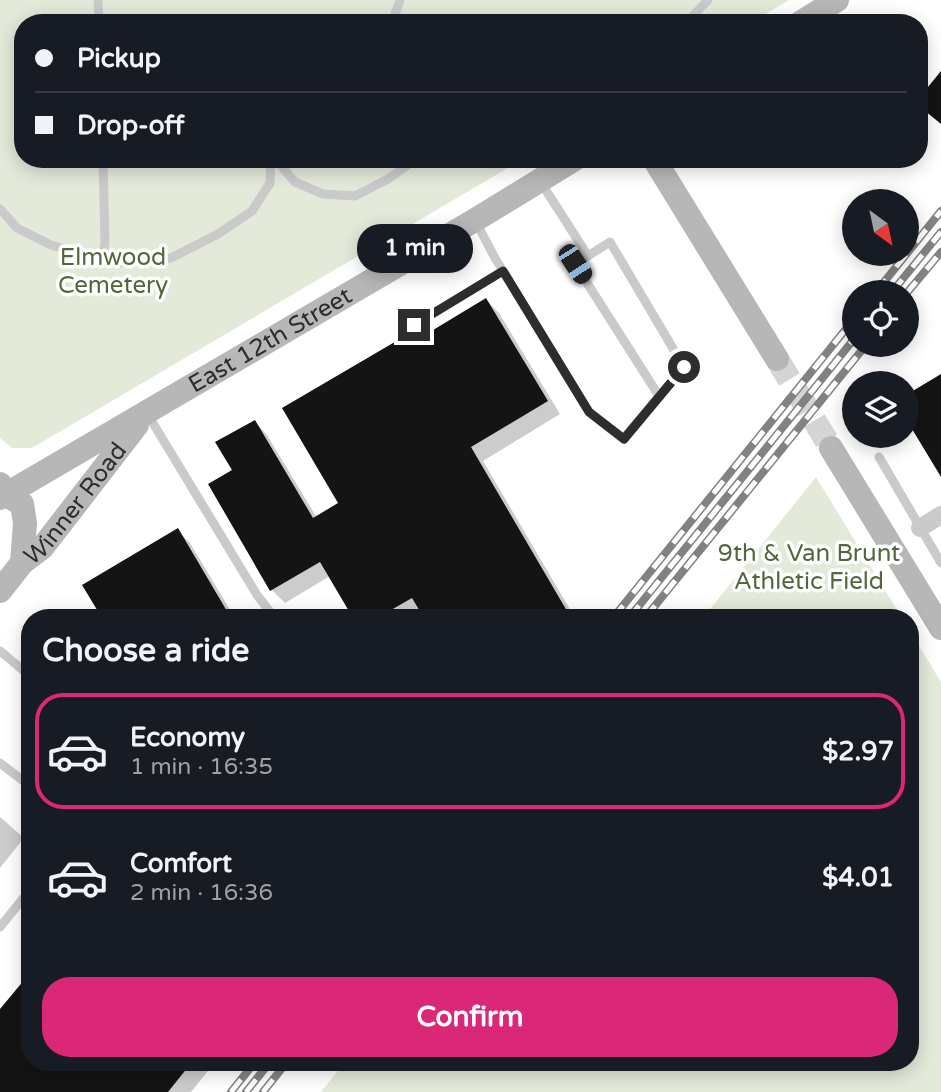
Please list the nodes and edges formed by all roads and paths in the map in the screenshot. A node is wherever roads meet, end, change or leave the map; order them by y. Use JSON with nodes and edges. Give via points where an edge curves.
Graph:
{"nodes":[{"id":1,"x":708,"y":0,"type":"edge"},
{"id":2,"x":837,"y":0,"type":"edge"},
{"id":3,"x":695,"y":14,"type":"edge"},
{"id":4,"x":814,"y":14,"type":"edge"},
{"id":5,"x":103,"y":168,"type":"edge"},
{"id":6,"x":272,"y":168,"type":"edge"},
{"id":7,"x":282,"y":168,"type":"edge"},
{"id":8,"x":403,"y":168,"type":"edge"},
{"id":9,"x":560,"y":168,"type":"edge"},
{"id":10,"x":660,"y":168,"type":"edge"},
{"id":11,"x":540,"y":180,"type":"junction"},
{"id":12,"x":0,"y":209,"type":"edge"},
{"id":13,"x":475,"y":220,"type":"junction"},
{"id":14,"x":587,"y":256,"type":"junction"},
{"id":15,"x":103,"y":259,"type":"junction"},
{"id":16,"x":503,"y":271,"type":"junction"},
{"id":17,"x":414,"y":325,"type":"dead end"},
{"id":18,"x":777,"y":359,"type":"tunnel mouth"},
{"id":19,"x":659,"y":396,"type":"junction"},
{"id":20,"x":147,"y":413,"type":"junction"},
{"id":21,"x":831,"y":448,"type":"tunnel mouth"},
{"id":22,"x":879,"y":457,"type":"dead end"},
{"id":23,"x":2,"y":495,"type":"edge"},
{"id":24,"x":941,"y":515,"type":"edge"},
{"id":25,"x":920,"y":528,"type":"junction"},
{"id":26,"x":22,"y":563,"type":"junction"},
{"id":27,"x":941,"y":563,"type":"edge"},
{"id":28,"x":0,"y":591,"type":"edge"},
{"id":29,"x":268,"y":609,"type":"edge"},
{"id":30,"x":941,"y":628,"type":"edge"},
{"id":31,"x":0,"y":651,"type":"edge"},
{"id":32,"x":21,"y":668,"type":"edge"},
{"id":33,"x":0,"y":763,"type":"edge"},
{"id":34,"x":21,"y":779,"type":"edge"},
{"id":35,"x":21,"y":901,"type":"edge"},
{"id":36,"x":0,"y":927,"type":"edge"}],
"edges":[{"from":1,"to":3,"type":"lane"},
{"from":2,"to":4,"type":"street"},
{"from":5,"to":15,"type":"lane"},
{"from":6,"to":15,"type":"lane","via":[[270,183],[252,211],[218,234],[171,258]]},
{"from":7,"to":8,"type":"lane","via":[[295,182],[323,194],[355,196]]},
{"from":9,"to":11,"type":"street","name":"East 12th Street"},
{"from":10,"to":18,"type":"street"},
{"from":11,"to":13,"type":"street","name":"East 12th Street"},
{"from":11,"to":14,"type":"lane"},
{"from":12,"to":15,"type":"lane","via":[[17,228],[51,245]]},
{"from":13,"to":16,"type":"lane"},
{"from":13,"to":20,"type":"street","name":"East 12th Street"},
{"from":14,"to":19,"type":"lane","via":[[575,264]]},
{"from":14,"to":19,"type":"lane","via":[[610,242],[684,367]]},
{"from":16,"to":17,"type":"lane"},
{"from":16,"to":19,"type":"lane","via":[[589,412],[624,439]]},
{"from":20,"to":23,"type":"street","name":"East 12th Street"},
{"from":20,"to":26,"type":"street","name":"Winner Road","via":[[42,548]]},
{"from":20,"to":29,"type":"lane"},
{"from":21,"to":30,"type":"street"},
{"from":22,"to":25,"type":"lane"},
{"from":23,"to":26,"type":"street","via":[[22,504]]},
{"from":24,"to":25,"type":"street"},
{"from":25,"to":27,"type":"lane"},
{"from":26,"to":28,"type":"street","name":"Winner Road"},
{"from":31,"to":32,"type":"lane"},
{"from":33,"to":34,"type":"lane"},
{"from":35,"to":36,"type":"lane"}]}
